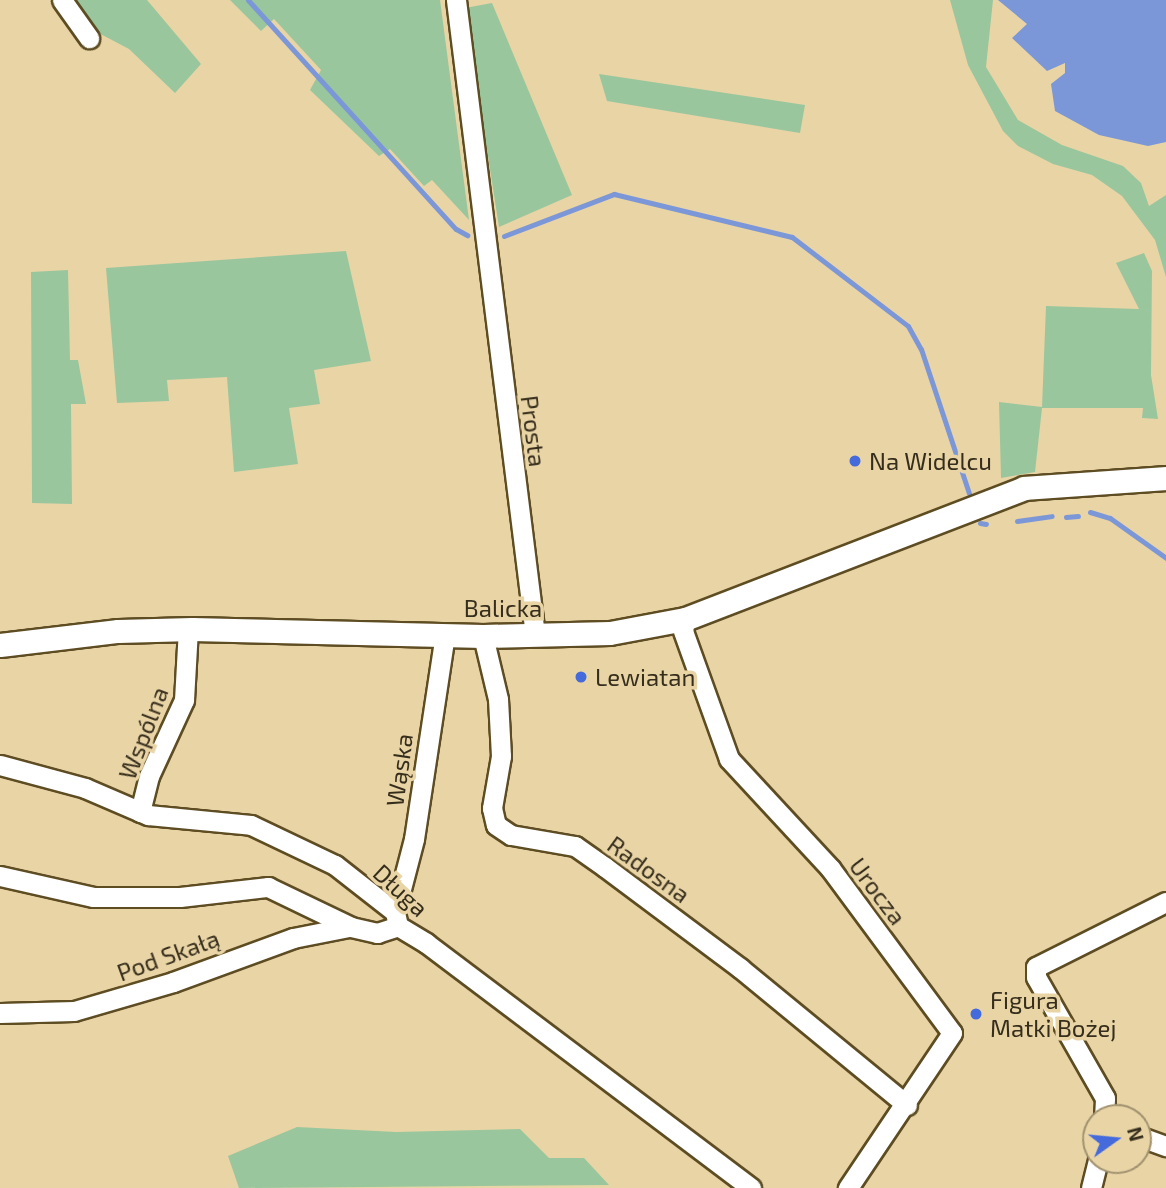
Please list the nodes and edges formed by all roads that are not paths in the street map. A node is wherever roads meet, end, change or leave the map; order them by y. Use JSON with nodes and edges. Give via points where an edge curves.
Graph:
{"nodes":[{"id":1,"x":62,"y":0,"type":"edge"},
{"id":2,"x":456,"y":0,"type":"edge"},
{"id":3,"x":89,"y":38,"type":"dead end"},
{"id":4,"x":1166,"y":478,"type":"edge"},
{"id":5,"x":685,"y":619,"type":"junction"},
{"id":6,"x":188,"y":629,"type":"junction"},
{"id":7,"x":445,"y":634,"type":"junction"},
{"id":8,"x":535,"y":635,"type":"junction"},
{"id":9,"x":483,"y":636,"type":"junction"},
{"id":10,"x":0,"y":645,"type":"edge"},
{"id":11,"x":0,"y":765,"type":"edge"},
{"id":12,"x":140,"y":812,"type":"junction"},
{"id":13,"x":0,"y":876,"type":"edge"},
{"id":14,"x":1166,"y":902,"type":"edge"},
{"id":15,"x":397,"y":919,"type":"junction"},
{"id":16,"x":351,"y":927,"type":"junction"},
{"id":17,"x":0,"y":1013,"type":"edge"},
{"id":18,"x":1105,"y":1104,"type":"edge"},
{"id":19,"x":907,"y":1105,"type":"junction"},
{"id":20,"x":751,"y":1188,"type":"edge"},
{"id":21,"x":848,"y":1188,"type":"edge"}],
"edges":[{"from":1,"to":3,"type":"street"},
{"from":2,"to":8,"type":"street","name":"Prosta"},
{"from":4,"to":5,"type":"main road","name":"Balicka","via":[[1078,481],[1024,488],[983,500]]},
{"from":5,"to":8,"type":"main road","name":"Balicka","via":[[610,633]]},
{"from":5,"to":19,"type":"street","name":"Urocza","via":[[683,631],[729,760],[830,868],[952,1033]]},
{"from":6,"to":7,"type":"main road","name":"Balicka"},
{"from":6,"to":10,"type":"main road","name":"Balicka","via":[[118,631]]},
{"from":6,"to":12,"type":"street","name":"Wspólna","via":[[184,700],[149,776]]},
{"from":7,"to":9,"type":"main road","name":"Balicka"},
{"from":7,"to":15,"type":"street","name":"Wąska"},
{"from":8,"to":9,"type":"main road","name":"Balicka"},
{"from":9,"to":19,"type":"street","name":"Radosna","via":[[500,728],[501,757],[492,808],[496,825],[511,835],[575,846],[733,962]]},
{"from":11,"to":12,"type":"street","name":"Długa","via":[[85,788]]},
{"from":12,"to":15,"type":"street","name":"Długa","via":[[251,825],[273,833],[335,865]]},
{"from":13,"to":16,"type":"street","via":[[93,897],[180,897],[268,887]]},
{"from":14,"to":18,"type":"street","via":[[1036,967],[1036,977]]},
{"from":15,"to":16,"type":"street","via":[[377,933]]},
{"from":15,"to":20,"type":"street","name":"Długa"},
{"from":16,"to":17,"type":"street","name":"Pod Skałą","via":[[293,938],[173,982],[74,1011]]},
{"from":19,"to":21,"type":"street","name":"Urocza"}]}
